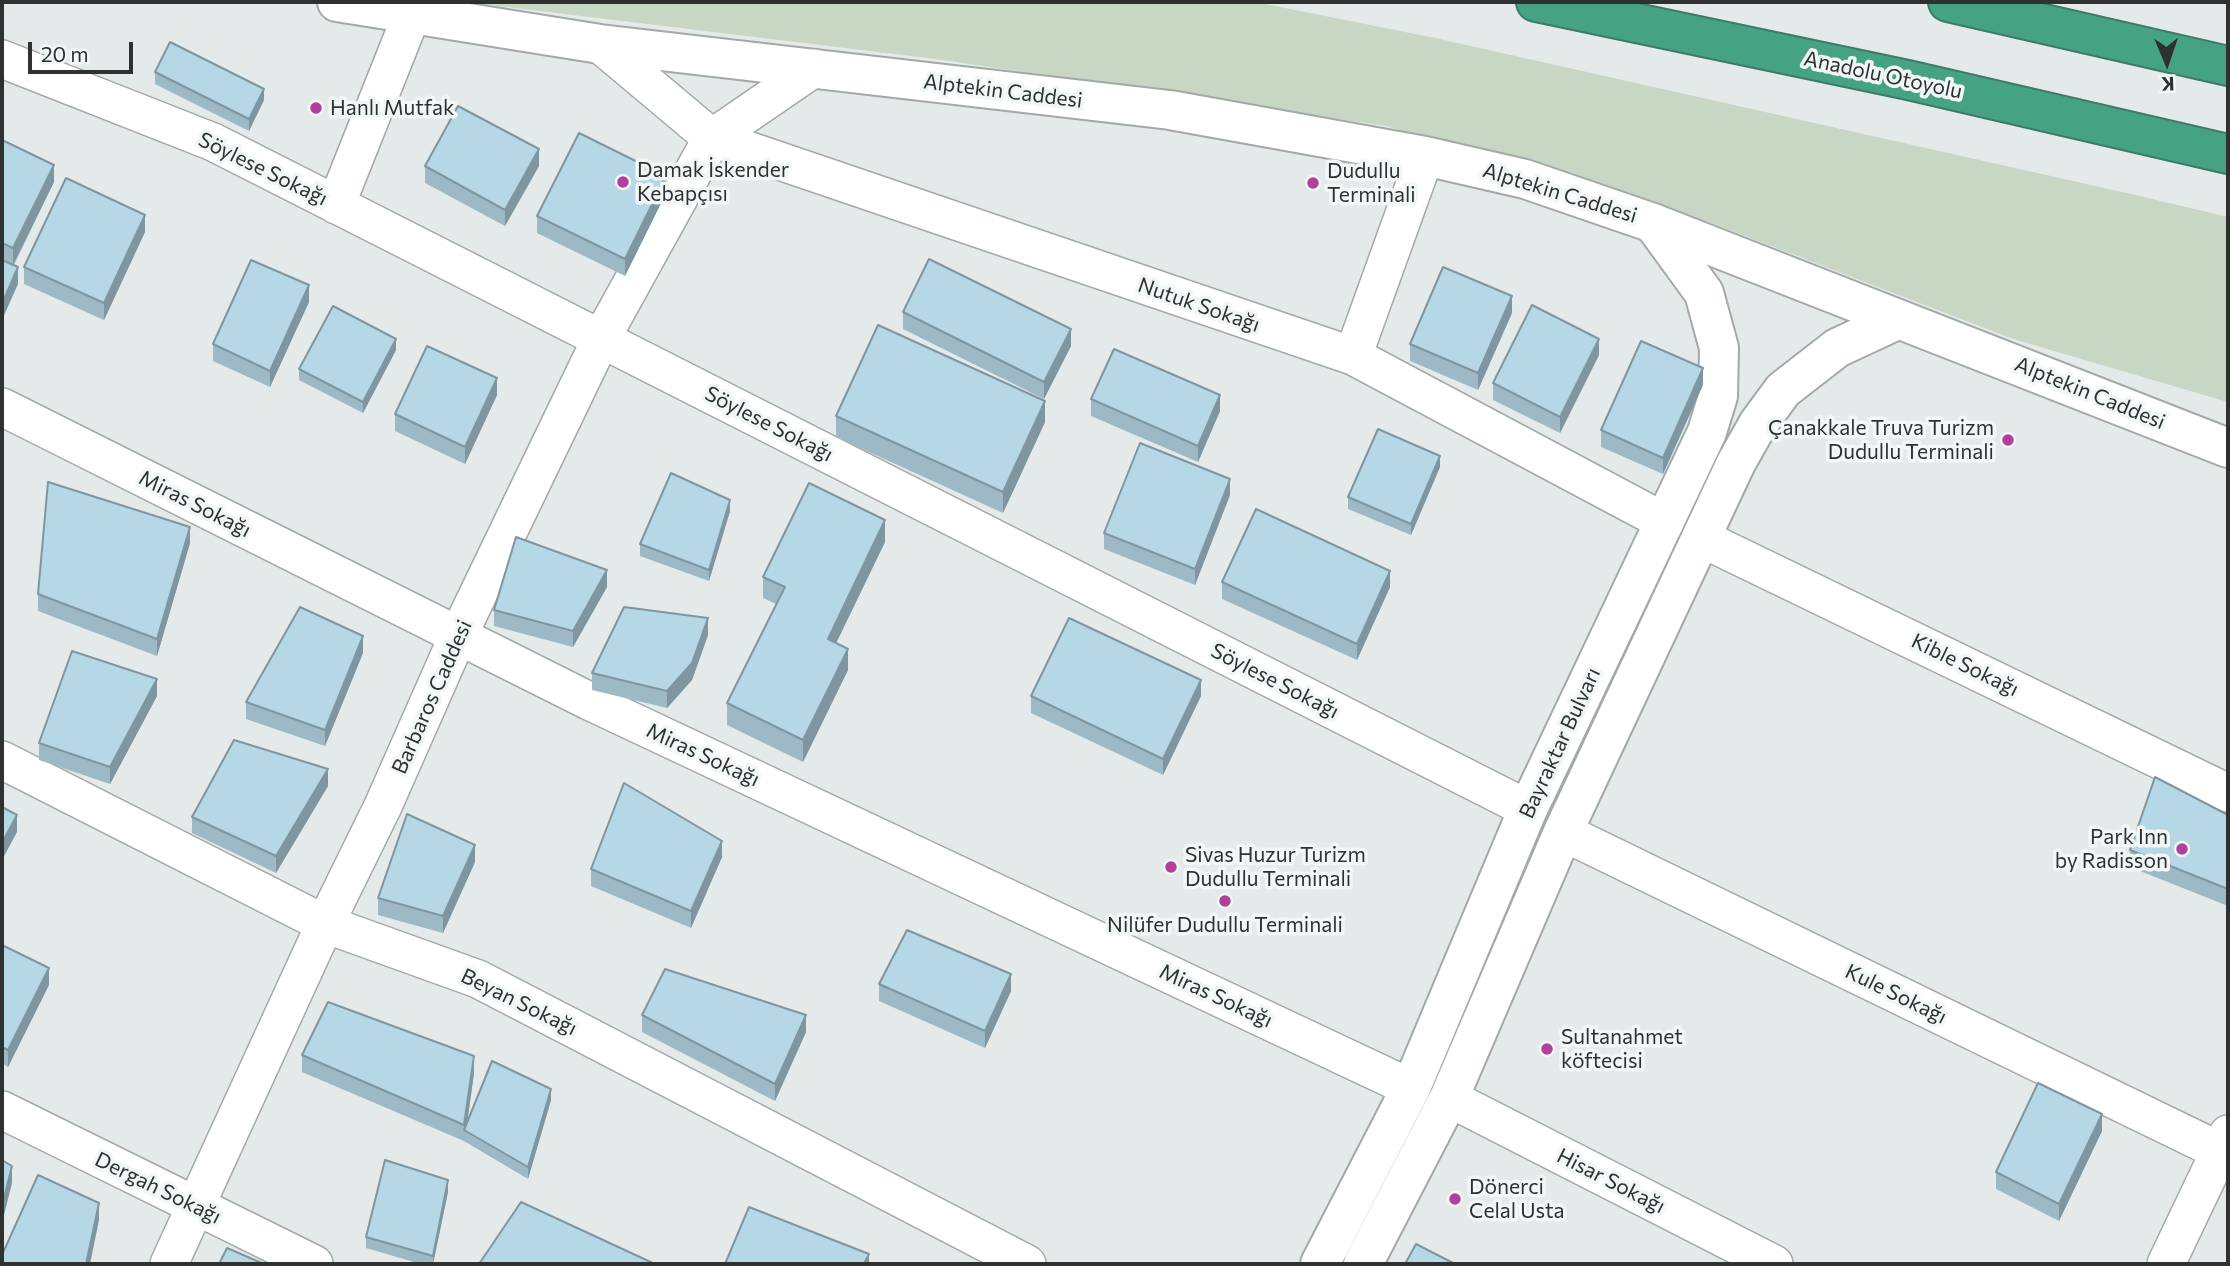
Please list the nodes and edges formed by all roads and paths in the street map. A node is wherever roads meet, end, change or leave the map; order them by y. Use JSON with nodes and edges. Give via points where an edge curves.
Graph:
{"nodes":[{"id":1,"x":337,"y":2,"type":"edge"},
{"id":2,"x":1536,"y":2,"type":"edge"},
{"id":3,"x":1948,"y":2,"type":"edge"},
{"id":4,"x":426,"y":11,"type":"edge"},
{"id":5,"x":600,"y":44,"type":"junction"},
{"id":6,"x":2,"y":59,"type":"edge"},
{"id":7,"x":2228,"y":66,"type":"edge"},
{"id":8,"x":814,"y":68,"type":"junction"},
{"id":9,"x":712,"y":138,"type":"junction"},
{"id":10,"x":2228,"y":154,"type":"edge"},
{"id":11,"x":1425,"y":156,"type":"junction"},
{"id":12,"x":336,"y":205,"type":"junction"},
{"id":13,"x":1653,"y":223,"type":"junction"},
{"id":14,"x":1897,"y":320,"type":"junction"},
{"id":15,"x":601,"y":339,"type":"junction"},
{"id":16,"x":1353,"y":356,"type":"junction"},
{"id":17,"x":2,"y":407,"type":"edge"},
{"id":18,"x":2228,"y":448,"type":"edge"},
{"id":19,"x":1665,"y":522,"type":"junction"},
{"id":20,"x":1701,"y":538,"type":"junction"},
{"id":21,"x":458,"y":636,"type":"junction"},
{"id":22,"x":2,"y":761,"type":"edge"},
{"id":23,"x":2228,"y":793,"type":"edge"},
{"id":24,"x":1528,"y":809,"type":"junction"},
{"id":25,"x":1563,"y":832,"type":"junction"},
{"id":26,"x":325,"y":924,"type":"junction"},
{"id":27,"x":1412,"y":1088,"type":"junction"},
{"id":28,"x":1449,"y":1098,"type":"junction"},
{"id":29,"x":2,"y":1110,"type":"edge"},
{"id":30,"x":2226,"y":1147,"type":"edge"},
{"id":31,"x":197,"y":1208,"type":"junction"},
{"id":32,"x":169,"y":1264,"type":"edge"},
{"id":33,"x":314,"y":1264,"type":"edge"},
{"id":34,"x":1027,"y":1264,"type":"edge"},
{"id":35,"x":1320,"y":1264,"type":"edge"},
{"id":36,"x":1363,"y":1264,"type":"edge"},
{"id":37,"x":1774,"y":1264,"type":"edge"},
{"id":38,"x":2166,"y":1264,"type":"edge"}],
"edges":[{"from":1,"to":4,"type":"street","name":"Alptekin Caddesi"},
{"from":2,"to":10,"type":"highway","name":"Anadolu Otoyolu","via":[[1909,80]]},
{"from":3,"to":7,"type":"highway"},
{"from":4,"to":5,"type":"street","name":"Alptekin Caddesi"},
{"from":4,"to":12,"type":"street"},
{"from":5,"to":8,"type":"street","name":"Alptekin Caddesi"},
{"from":5,"to":9,"type":"street"},
{"from":6,"to":12,"type":"street","name":"Söylese Sokağı","via":[[213,142]]},
{"from":8,"to":9,"type":"street"},
{"from":8,"to":11,"type":"street","name":"Alptekin Caddesi","via":[[1170,110]]},
{"from":9,"to":15,"type":"street","name":"Barbaros Caddesi"},
{"from":9,"to":16,"type":"street","name":"Nutuk Sokağı"},
{"from":11,"to":13,"type":"street","name":"Alptekin Caddesi","via":[[1525,178]]},
{"from":11,"to":16,"type":"street"},
{"from":12,"to":15,"type":"street","name":"Söylese Sokağı"},
{"from":13,"to":14,"type":"street","name":"Alptekin Caddesi"},
{"from":13,"to":19,"type":"street","name":"Bayraktar Bulvarı","via":[[1704,293],[1719,348],[1718,396],[1707,432]]},
{"from":14,"to":18,"type":"street","name":"Alptekin Caddesi"},
{"from":14,"to":20,"type":"street","name":"Bayraktar Bulvarı","via":[[1837,348],[1783,390],[1758,424]]},
{"from":15,"to":21,"type":"street","name":"Barbaros Caddesi"},
{"from":15,"to":24,"type":"street","name":"Söylese Sokağı"},
{"from":16,"to":19,"type":"street","name":"Nutuk Sokağı"},
{"from":17,"to":21,"type":"street","name":"Miras Sokağı"},
{"from":19,"to":24,"type":"street","name":"Bayraktar Bulvarı"},
{"from":20,"to":23,"type":"street","name":"Kible Sokağı"},
{"from":20,"to":25,"type":"street","name":"Bayraktar Bulvarı"},
{"from":21,"to":26,"type":"street","name":"Barbaros Caddesi"},
{"from":21,"to":27,"type":"street","name":"Miras Sokağı"},
{"from":22,"to":26,"type":"street","name":"Beyan Sokağı"},
{"from":24,"to":27,"type":"street","name":"Bayraktar Bulvarı"},
{"from":25,"to":28,"type":"street","name":"Bayraktar Bulvarı"},
{"from":25,"to":30,"type":"street","name":"Kule Sokağı"},
{"from":26,"to":31,"type":"street","name":"Barbaros Caddesi"},
{"from":26,"to":34,"type":"street","name":"Beyan Sokağı","via":[[478,979]]},
{"from":27,"to":35,"type":"street","name":"Bayraktar Bulvarı"},
{"from":28,"to":36,"type":"street","name":"Bayraktar Bulvarı"},
{"from":28,"to":37,"type":"street","name":"Hisar Sokağı"},
{"from":29,"to":31,"type":"street","name":"Dergah Sokağı"},
{"from":30,"to":38,"type":"street"},
{"from":31,"to":32,"type":"street","name":"Barbaros Caddesi"},
{"from":31,"to":33,"type":"street","name":"Dergah Sokağı"}]}
